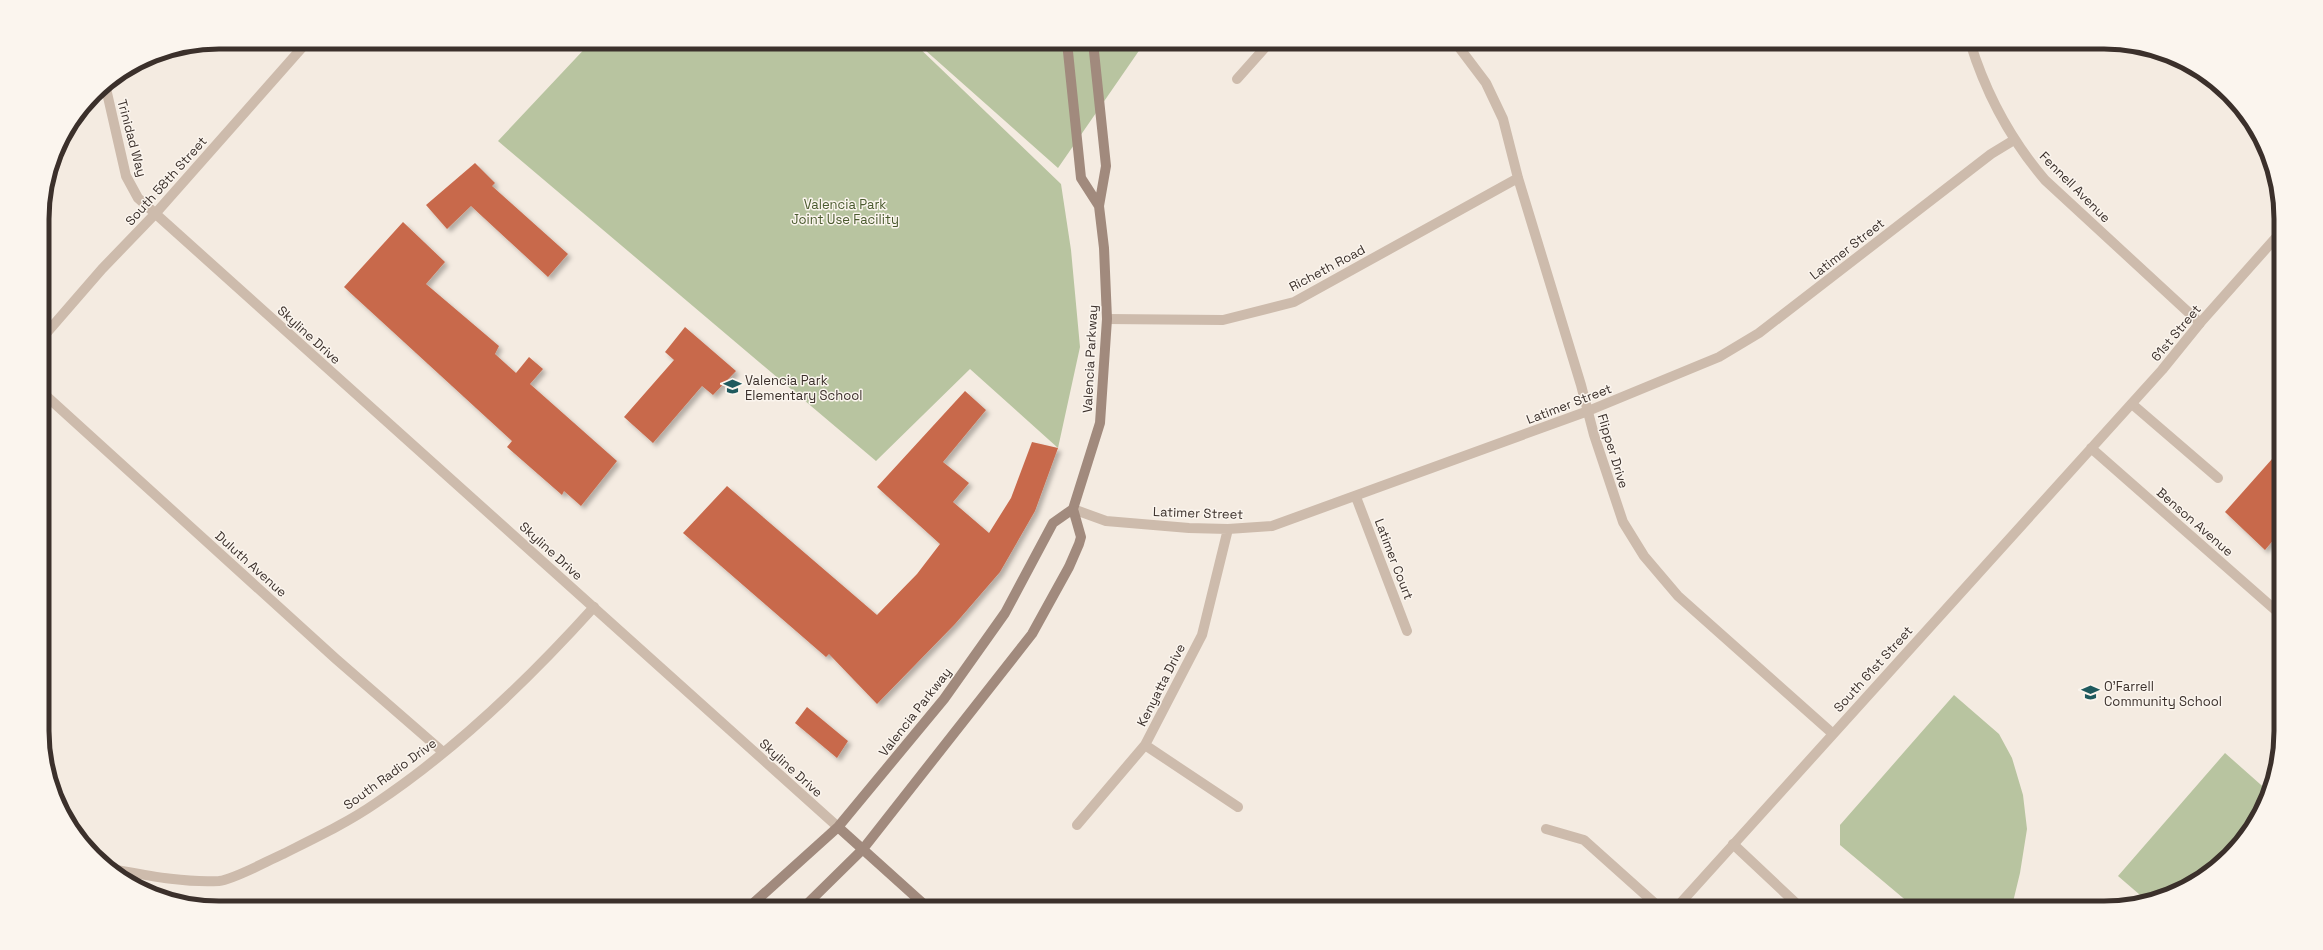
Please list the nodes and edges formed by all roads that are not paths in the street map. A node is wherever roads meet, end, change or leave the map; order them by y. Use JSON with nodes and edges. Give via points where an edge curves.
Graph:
{"nodes":[{"id":1,"x":301,"y":49,"type":"edge"},
{"id":2,"x":1068,"y":49,"type":"edge"},
{"id":3,"x":1094,"y":49,"type":"edge"},
{"id":4,"x":1264,"y":49,"type":"edge"},
{"id":5,"x":1460,"y":49,"type":"edge"},
{"id":6,"x":1973,"y":49,"type":"edge"},
{"id":7,"x":1237,"y":79,"type":"dead end"},
{"id":8,"x":107,"y":91,"type":"edge"},
{"id":9,"x":2014,"y":140,"type":"junction"},
{"id":10,"x":1518,"y":178,"type":"junction"},
{"id":11,"x":1099,"y":206,"type":"junction"},
{"id":12,"x":155,"y":214,"type":"junction"},
{"id":13,"x":2274,"y":240,"type":"edge"},
{"id":14,"x":1107,"y":319,"type":"junction"},
{"id":15,"x":2200,"y":323,"type":"junction"},
{"id":16,"x":49,"y":331,"type":"edge"},
{"id":17,"x":49,"y":398,"type":"edge"},
{"id":18,"x":2132,"y":404,"type":"junction"},
{"id":19,"x":1588,"y":411,"type":"junction"},
{"id":20,"x":2091,"y":448,"type":"junction"},
{"id":21,"x":2218,"y":478,"type":"dead end"},
{"id":22,"x":1356,"y":497,"type":"junction"},
{"id":23,"x":1072,"y":509,"type":"junction"},
{"id":24,"x":1228,"y":529,"type":"junction"},
{"id":25,"x":594,"y":607,"type":"junction"},
{"id":26,"x":2274,"y":609,"type":"edge"},
{"id":27,"x":1407,"y":631,"type":"dead end"},
{"id":28,"x":1832,"y":734,"type":"junction"},
{"id":29,"x":1145,"y":745,"type":"junction"},
{"id":30,"x":443,"y":752,"type":"junction"},
{"id":31,"x":1238,"y":807,"type":"dead end"},
{"id":32,"x":1077,"y":825,"type":"dead end"},
{"id":33,"x":838,"y":827,"type":"junction"},
{"id":34,"x":1546,"y":829,"type":"dead end"},
{"id":35,"x":1733,"y":844,"type":"junction"},
{"id":36,"x":863,"y":849,"type":"junction"},
{"id":37,"x":124,"y":872,"type":"edge"},
{"id":38,"x":756,"y":901,"type":"edge"},
{"id":39,"x":810,"y":901,"type":"edge"},
{"id":40,"x":920,"y":901,"type":"edge"},
{"id":41,"x":1652,"y":901,"type":"edge"},
{"id":42,"x":1682,"y":901,"type":"edge"},
{"id":43,"x":1794,"y":901,"type":"edge"}],
"edges":[{"from":1,"to":12,"type":"street","name":"South 58th Street"},
{"from":2,"to":11,"type":"main road","name":"Valencia Parkway","via":[[1081,178]]},
{"from":3,"to":11,"type":"main road","name":"Valencia Parkway","via":[[1106,166]]},
{"from":4,"to":7,"type":"street"},
{"from":5,"to":10,"type":"street","name":"Flipper Drive","via":[[1486,83],[1503,119]]},
{"from":6,"to":9,"type":"street","name":"Fennell Avenue","via":[[1988,92]]},
{"from":8,"to":12,"type":"street","name":"Trinidad Way","via":[[126,176],[138,198]]},
{"from":9,"to":15,"type":"street","name":"Fennell Avenue","via":[[2045,180]]},
{"from":9,"to":19,"type":"street","name":"Latimer Street","via":[[1991,154],[1759,333],[1719,357]]},
{"from":10,"to":14,"type":"street","name":"Richeth Road","via":[[1294,302],[1223,320]]},
{"from":10,"to":19,"type":"street","name":"Flipper Drive"},
{"from":11,"to":14,"type":"main road","name":"Valencia Parkway","via":[[1104,248]]},
{"from":12,"to":16,"type":"street","name":"South 58th Street","via":[[102,269]]},
{"from":12,"to":25,"type":"street","name":"Skyline Drive"},
{"from":13,"to":15,"type":"street","name":"61st Street"},
{"from":14,"to":23,"type":"main road","name":"Valencia Parkway","via":[[1100,423]]},
{"from":15,"to":18,"type":"street","name":"61st Street"},
{"from":17,"to":30,"type":"street","name":"Duluth Avenue","via":[[336,659]]},
{"from":18,"to":20,"type":"street","name":"61st Street"},
{"from":18,"to":21,"type":"street"},
{"from":19,"to":22,"type":"street","name":"Latimer Street"},
{"from":19,"to":28,"type":"street","name":"Flipper Drive","via":[[1610,489],[1623,522],[1644,556],[1678,596]]},
{"from":20,"to":26,"type":"street","name":"Benson Avenue"},
{"from":20,"to":28,"type":"street","name":"South 61st Street"},
{"from":22,"to":24,"type":"street","name":"Latimer Street","via":[[1272,526]]},
{"from":22,"to":27,"type":"street","name":"Latimer Court"},
{"from":23,"to":24,"type":"street","name":"Latimer Street","via":[[1106,521]]},
{"from":23,"to":33,"type":"main road","name":"Valencia Parkway","via":[[1053,523],[1005,613],[944,699]]},
{"from":23,"to":36,"type":"main road","via":[[1081,537],[1079,544],[1032,634]]},
{"from":24,"to":29,"type":"street","name":"Kenyatta Drive","via":[[1202,635]]},
{"from":25,"to":30,"type":"street","name":"South Radio Drive","via":[[518,688]]},
{"from":25,"to":33,"type":"street","name":"Skyline Drive"},
{"from":28,"to":35,"type":"street","name":"South 61st Street"},
{"from":29,"to":31,"type":"street","name":"Kenyatta Drive"},
{"from":29,"to":32,"type":"street"},
{"from":30,"to":37,"type":"street","name":"South Radio Drive","via":[[376,803],[325,833],[220,881],[157,878]]},
{"from":33,"to":36,"type":"main road","name":"Skyline Drive"},
{"from":33,"to":38,"type":"main road","name":"Valencia Parkway"},
{"from":34,"to":41,"type":"street","via":[[1584,840]]},
{"from":35,"to":42,"type":"street","name":"South 61st Street"},
{"from":35,"to":43,"type":"street"},
{"from":36,"to":39,"type":"main road"},
{"from":36,"to":40,"type":"main road","name":"Skyline Drive"}]}
